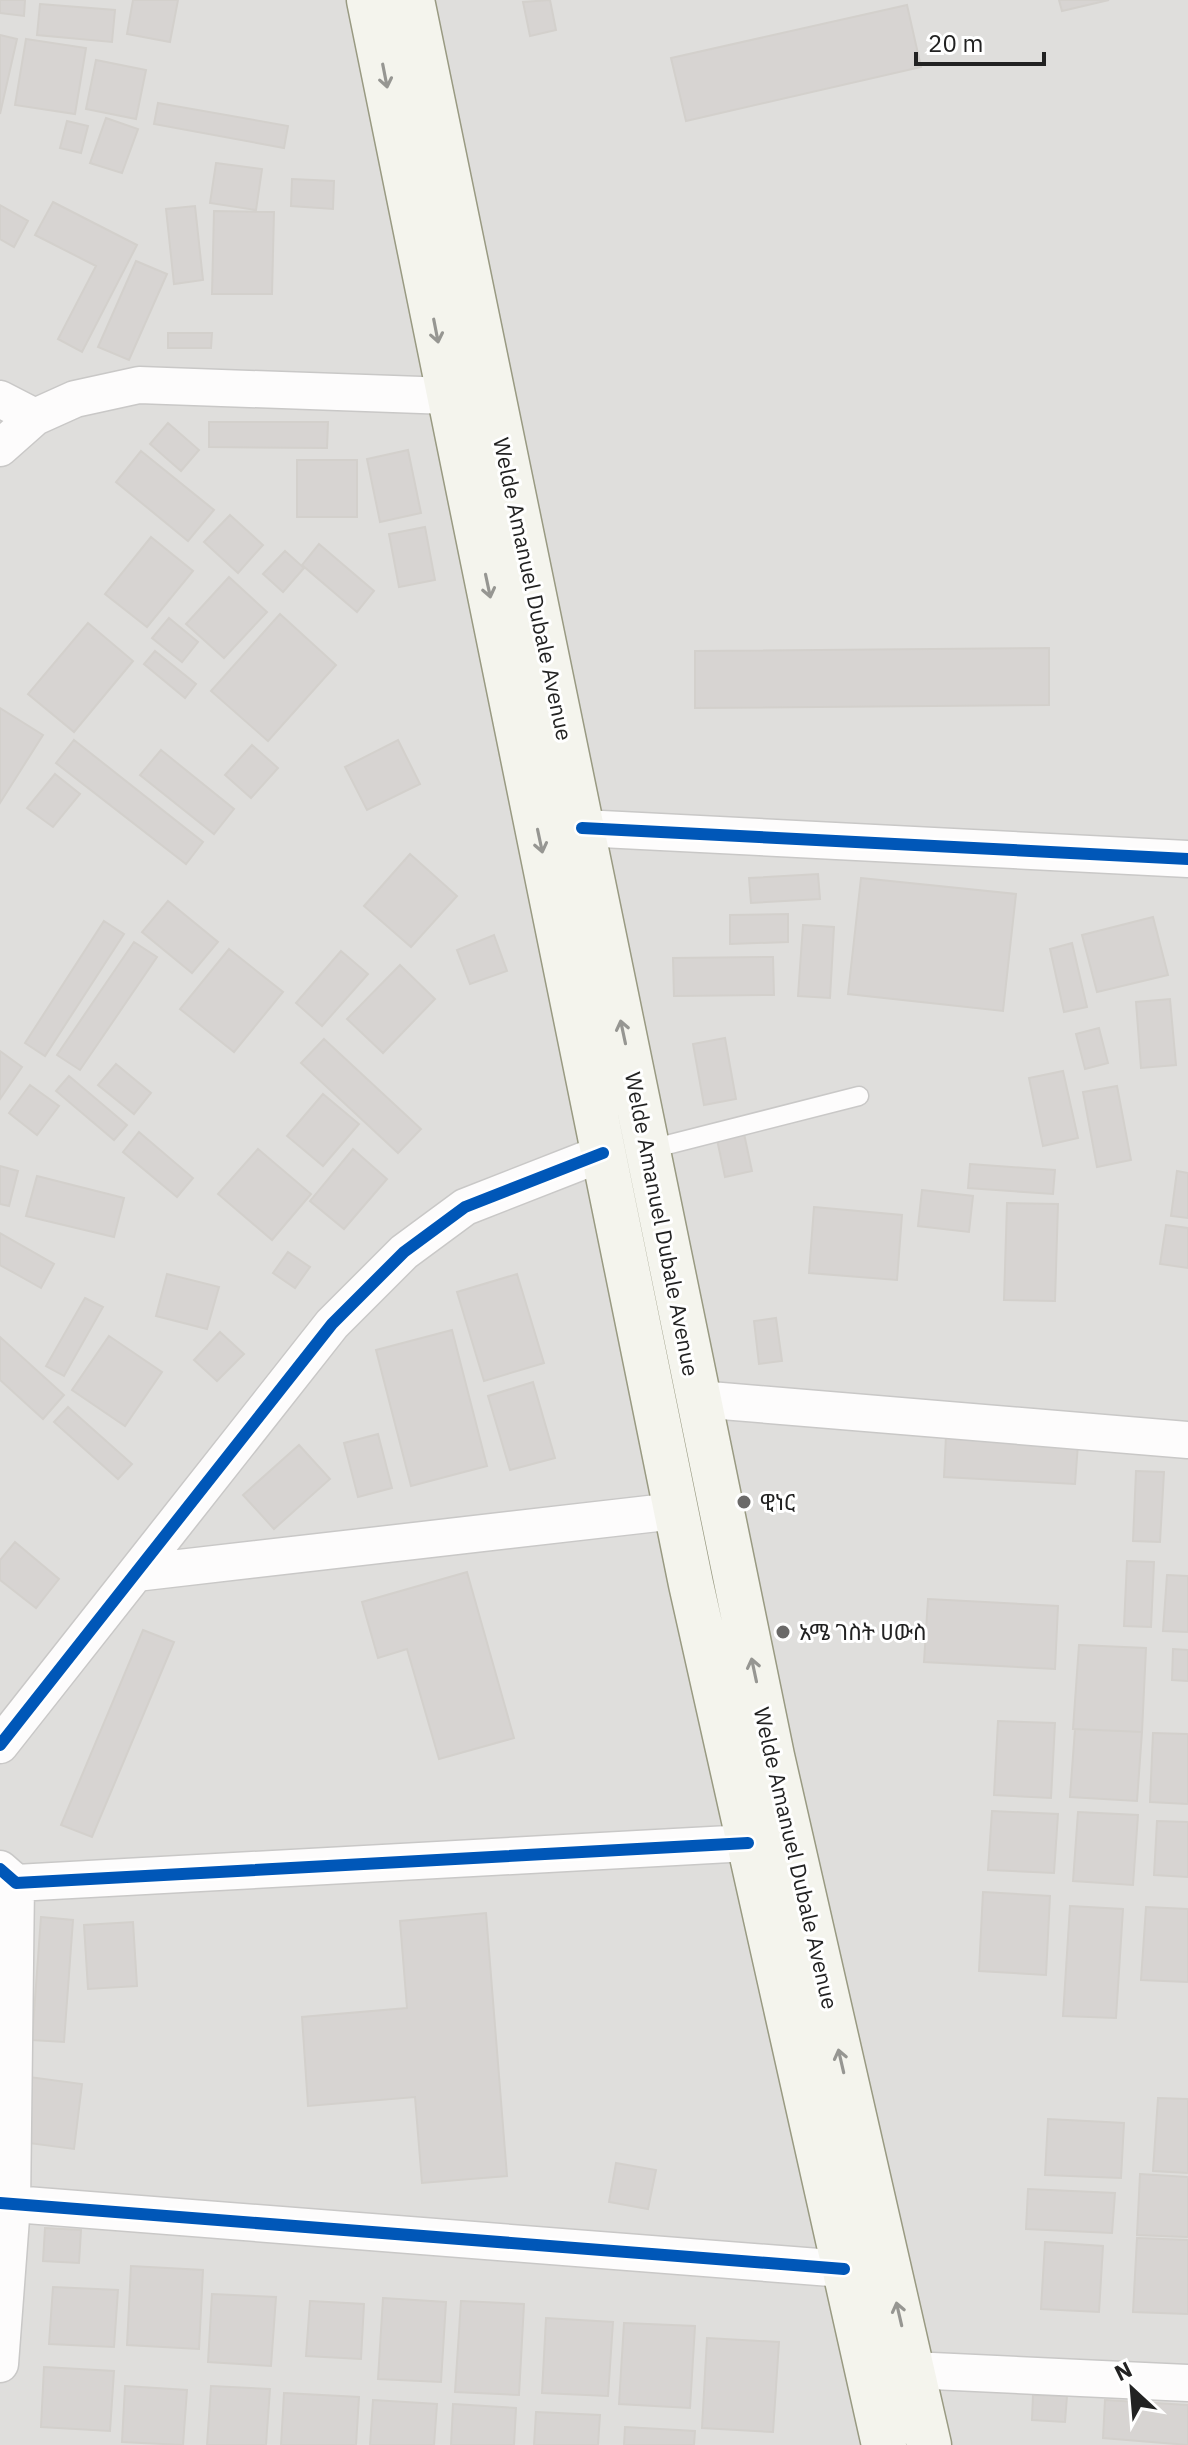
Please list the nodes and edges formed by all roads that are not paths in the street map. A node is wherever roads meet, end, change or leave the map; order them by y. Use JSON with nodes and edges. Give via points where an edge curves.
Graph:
{"nodes":[{"id":1,"x":369,"y":0,"type":"edge"},
{"id":2,"x":412,"y":0,"type":"edge"},
{"id":3,"x":449,"y":396,"type":"junction"},
{"id":4,"x":0,"y":399,"type":"edge"},
{"id":5,"x":35,"y":417,"type":"junction"},
{"id":6,"x":0,"y":448,"type":"edge"},
{"id":7,"x":582,"y":828,"type":"junction"},
{"id":8,"x":1188,"y":859,"type":"edge"},
{"id":9,"x":859,"y":1096,"type":"dead end"},
{"id":10,"x":647,"y":1150,"type":"junction"},
{"id":11,"x":603,"y":1153,"type":"junction"},
{"id":12,"x":698,"y":1399,"type":"junction"},
{"id":13,"x":1188,"y":1440,"type":"edge"},
{"id":14,"x":675,"y":1511,"type":"junction"},
{"id":15,"x":136,"y":1573,"type":"junction"},
{"id":16,"x":0,"y":1745,"type":"edge"},
{"id":17,"x":748,"y":1843,"type":"junction"},
{"id":18,"x":8,"y":1876,"type":"edge"},
{"id":19,"x":6,"y":2204,"type":"edge"},
{"id":20,"x":844,"y":2269,"type":"junction"},
{"id":21,"x":0,"y":2364,"type":"edge"},
{"id":22,"x":911,"y":2370,"type":"junction"},
{"id":23,"x":1188,"y":2383,"type":"edge"},
{"id":24,"x":884,"y":2445,"type":"edge"},
{"id":25,"x":929,"y":2445,"type":"edge"}],
"edges":[{"from":1,"to":3,"type":"main road","one_way":true},
{"from":2,"to":7,"type":"main road","name":"Welde Amanuel Dubale Avenue"},
{"from":3,"to":5,"type":"street","via":[[139,385],[75,399]]},
{"from":3,"to":11,"type":"main road","one_way":true},
{"from":4,"to":5,"type":"street"},
{"from":5,"to":6,"type":"street"},
{"from":7,"to":8,"type":"street"},
{"from":10,"to":7,"type":"main road","name":"Welde Amanuel Dubale Avenue","one_way":true},
{"from":9,"to":10,"type":"lane"},
{"from":10,"to":12,"type":"main road","name":"Welde Amanuel Dubale Avenue"},
{"from":11,"to":14,"type":"main road"},
{"from":11,"to":15,"type":"street","via":[[465,1207],[404,1252],[332,1324]]},
{"from":12,"to":13,"type":"street"},
{"from":22,"to":12,"type":"main road","name":"Welde Amanuel Dubale Avenue","one_way":true,"via":[[772,1756]]},
{"from":14,"to":15,"type":"street"},
{"from":14,"to":17,"type":"main road"},
{"from":15,"to":16,"type":"street"},
{"from":17,"to":18,"type":"street"},
{"from":17,"to":20,"type":"main road"},
{"from":18,"to":19,"type":"street"},
{"from":19,"to":20,"type":"street"},
{"from":19,"to":21,"type":"street"},
{"from":20,"to":24,"type":"main road"},
{"from":22,"to":23,"type":"street"},
{"from":22,"to":25,"type":"main road","name":"Welde Amanuel Dubale Avenue"}]}
